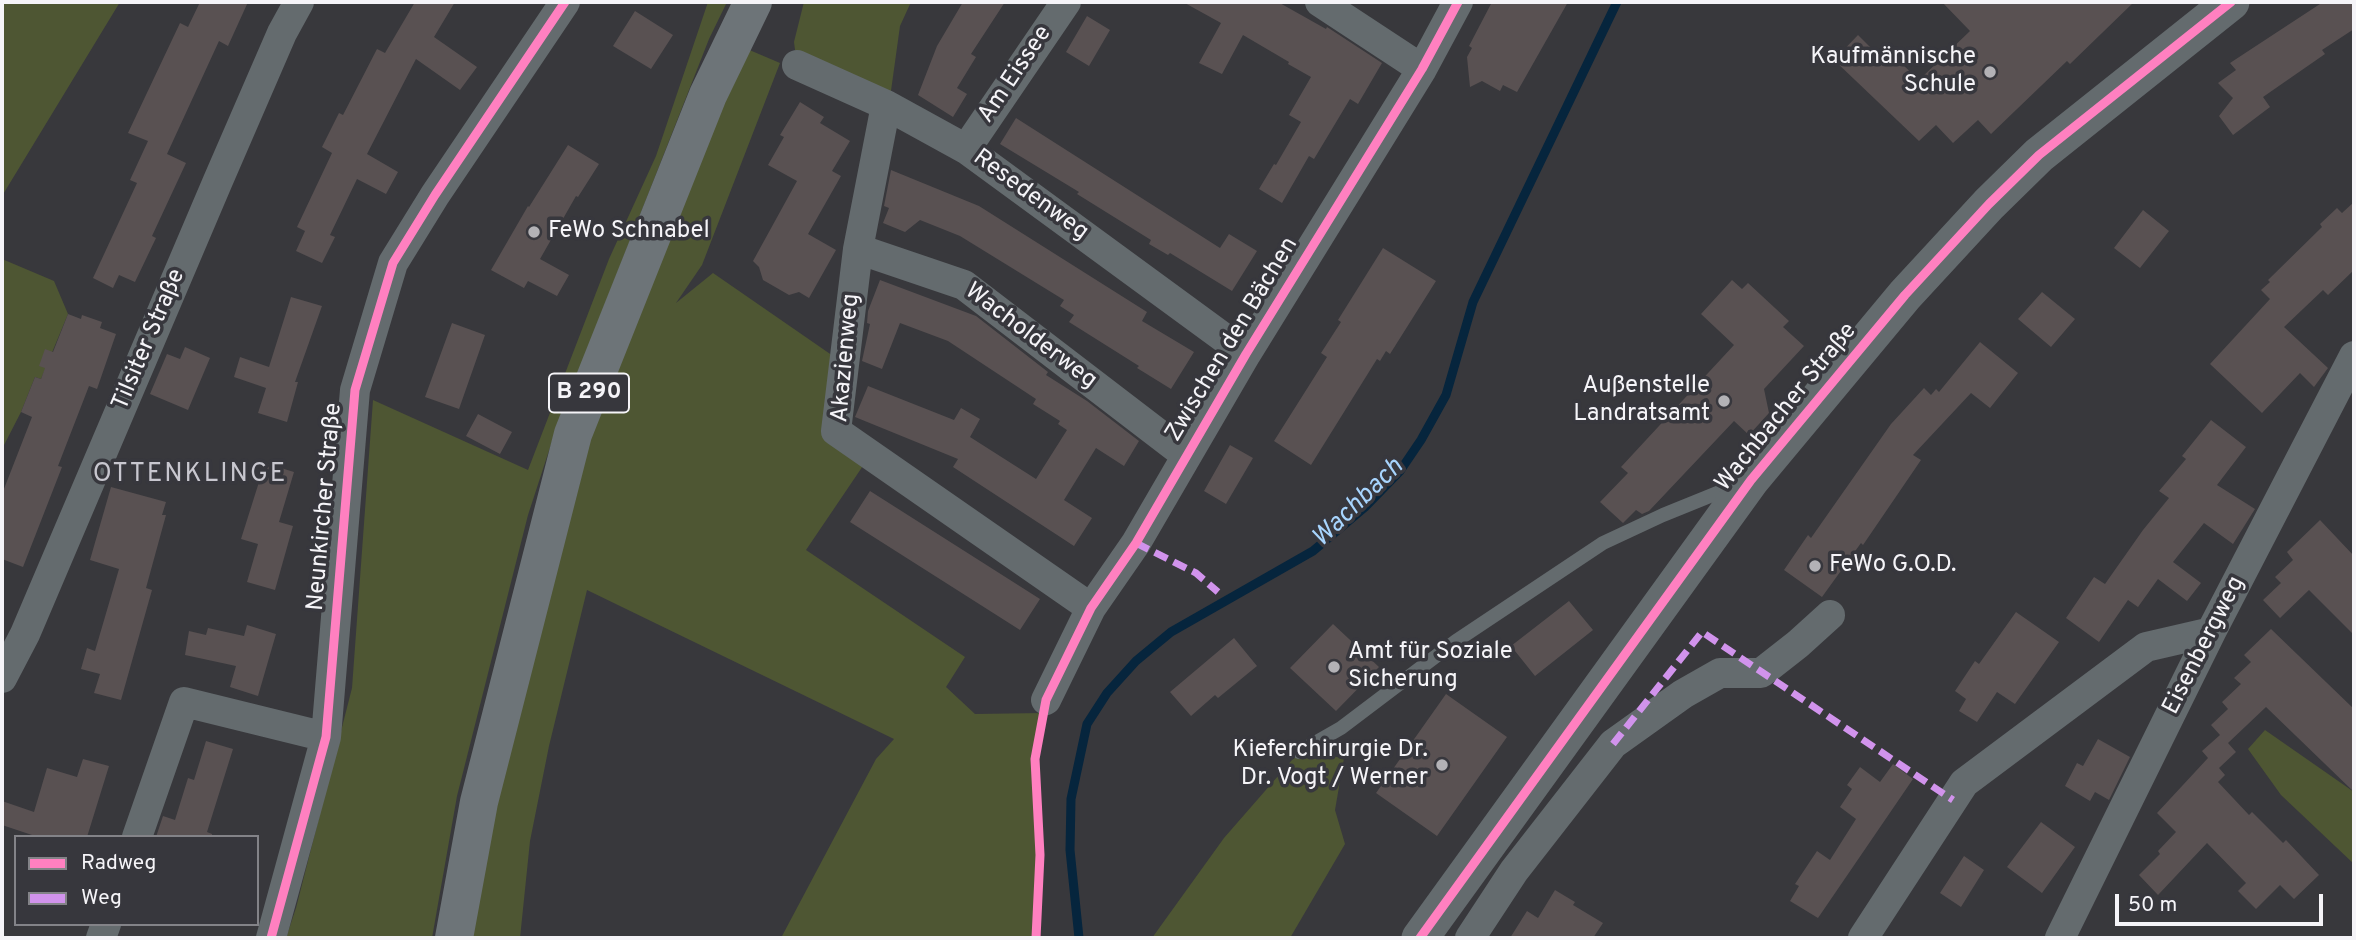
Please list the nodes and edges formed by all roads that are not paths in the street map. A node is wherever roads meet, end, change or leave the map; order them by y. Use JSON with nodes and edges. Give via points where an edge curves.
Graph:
{"nodes":[{"id":1,"x":299,"y":2,"type":"edge"},
{"id":2,"x":565,"y":2,"type":"edge"},
{"id":3,"x":753,"y":2,"type":"edge"},
{"id":4,"x":1066,"y":2,"type":"edge"},
{"id":5,"x":1320,"y":2,"type":"edge"},
{"id":6,"x":1458,"y":2,"type":"edge"},
{"id":7,"x":2231,"y":2,"type":"edge"},
{"id":8,"x":797,"y":65,"type":"dead end"},
{"id":9,"x":1422,"y":69,"type":"junction"},
{"id":10,"x":886,"y":105,"type":"junction"},
{"id":11,"x":966,"y":149,"type":"junction"},
{"id":12,"x":858,"y":249,"type":"junction"},
{"id":13,"x":1246,"y":354,"type":"junction"},
{"id":14,"x":2354,"y":356,"type":"edge"},
{"id":15,"x":1186,"y":455,"type":"junction"},
{"id":16,"x":1751,"y":480,"type":"junction"},
{"id":17,"x":1091,"y":608,"type":"junction"},
{"id":18,"x":1830,"y":615,"type":"dead end"},
{"id":19,"x":2211,"y":632,"type":"junction"},
{"id":20,"x":2,"y":678,"type":"edge"},
{"id":21,"x":1046,"y":700,"type":"dead end"},
{"id":22,"x":326,"y":737,"type":"junction"},
{"id":23,"x":1299,"y":752,"type":"dead end"},
{"id":24,"x":137,"y":835,"type":"edge"},
{"id":25,"x":271,"y":938,"type":"edge"},
{"id":26,"x":454,"y":938,"type":"edge"},
{"id":27,"x":1420,"y":938,"type":"edge"},
{"id":28,"x":1469,"y":938,"type":"edge"},
{"id":29,"x":1863,"y":938,"type":"edge"},
{"id":30,"x":2060,"y":938,"type":"edge"}],
"edges":[{"from":1,"to":20,"type":"street","name":"Tilsiter Straße"},
{"from":2,"to":22,"type":"street","name":"Neunkircher Straße","via":[[393,263],[355,390]]},
{"from":3,"to":26,"type":"main road","number":"B 290","via":[[708,95],[573,433],[478,802]]},
{"from":4,"to":11,"type":"street","name":"Am Eissee"},
{"from":5,"to":9,"type":"street"},
{"from":6,"to":9,"type":"street","name":"Zwischen den Bächen"},
{"from":7,"to":16,"type":"street","name":"Wachbacher Straße","via":[[2039,155],[1989,204],[1905,295]]},
{"from":8,"to":10,"type":"street","name":"Resedenweg"},
{"from":9,"to":13,"type":"street","name":"Zwischen den Bächen"},
{"from":10,"to":11,"type":"street","name":"Resedenweg"},
{"from":10,"to":12,"type":"street","name":"Akazienweg"},
{"from":11,"to":13,"type":"street","name":"Resedenweg"},
{"from":12,"to":15,"type":"street","name":"Wacholderweg","via":[[964,285]]},
{"from":12,"to":17,"type":"street","name":"Akazienweg","via":[[836,431]]},
{"from":13,"to":15,"type":"street","name":"Zwischen den Bächen"},
{"from":14,"to":19,"type":"street","name":"Eisenbergweg"},
{"from":15,"to":17,"type":"street","name":"Zwischen den Bächen","via":[[1136,543]]},
{"from":16,"to":23,"type":"lane","via":[[1603,543],[1457,641],[1341,728]]},
{"from":16,"to":27,"type":"street","name":"Wachbacher Straße"},
{"from":17,"to":21,"type":"street","name":"Zwischen den Bächen"},
{"from":18,"to":28,"type":"street","via":[[1761,673],[1720,673],[1614,744],[1514,871]]},
{"from":19,"to":29,"type":"street","via":[[2146,647],[1964,783]]},
{"from":19,"to":30,"type":"street","name":"Eisenbergweg"},
{"from":22,"to":24,"type":"street","via":[[184,702]]},
{"from":22,"to":25,"type":"street","name":"Neunkircher Straße"}]}
